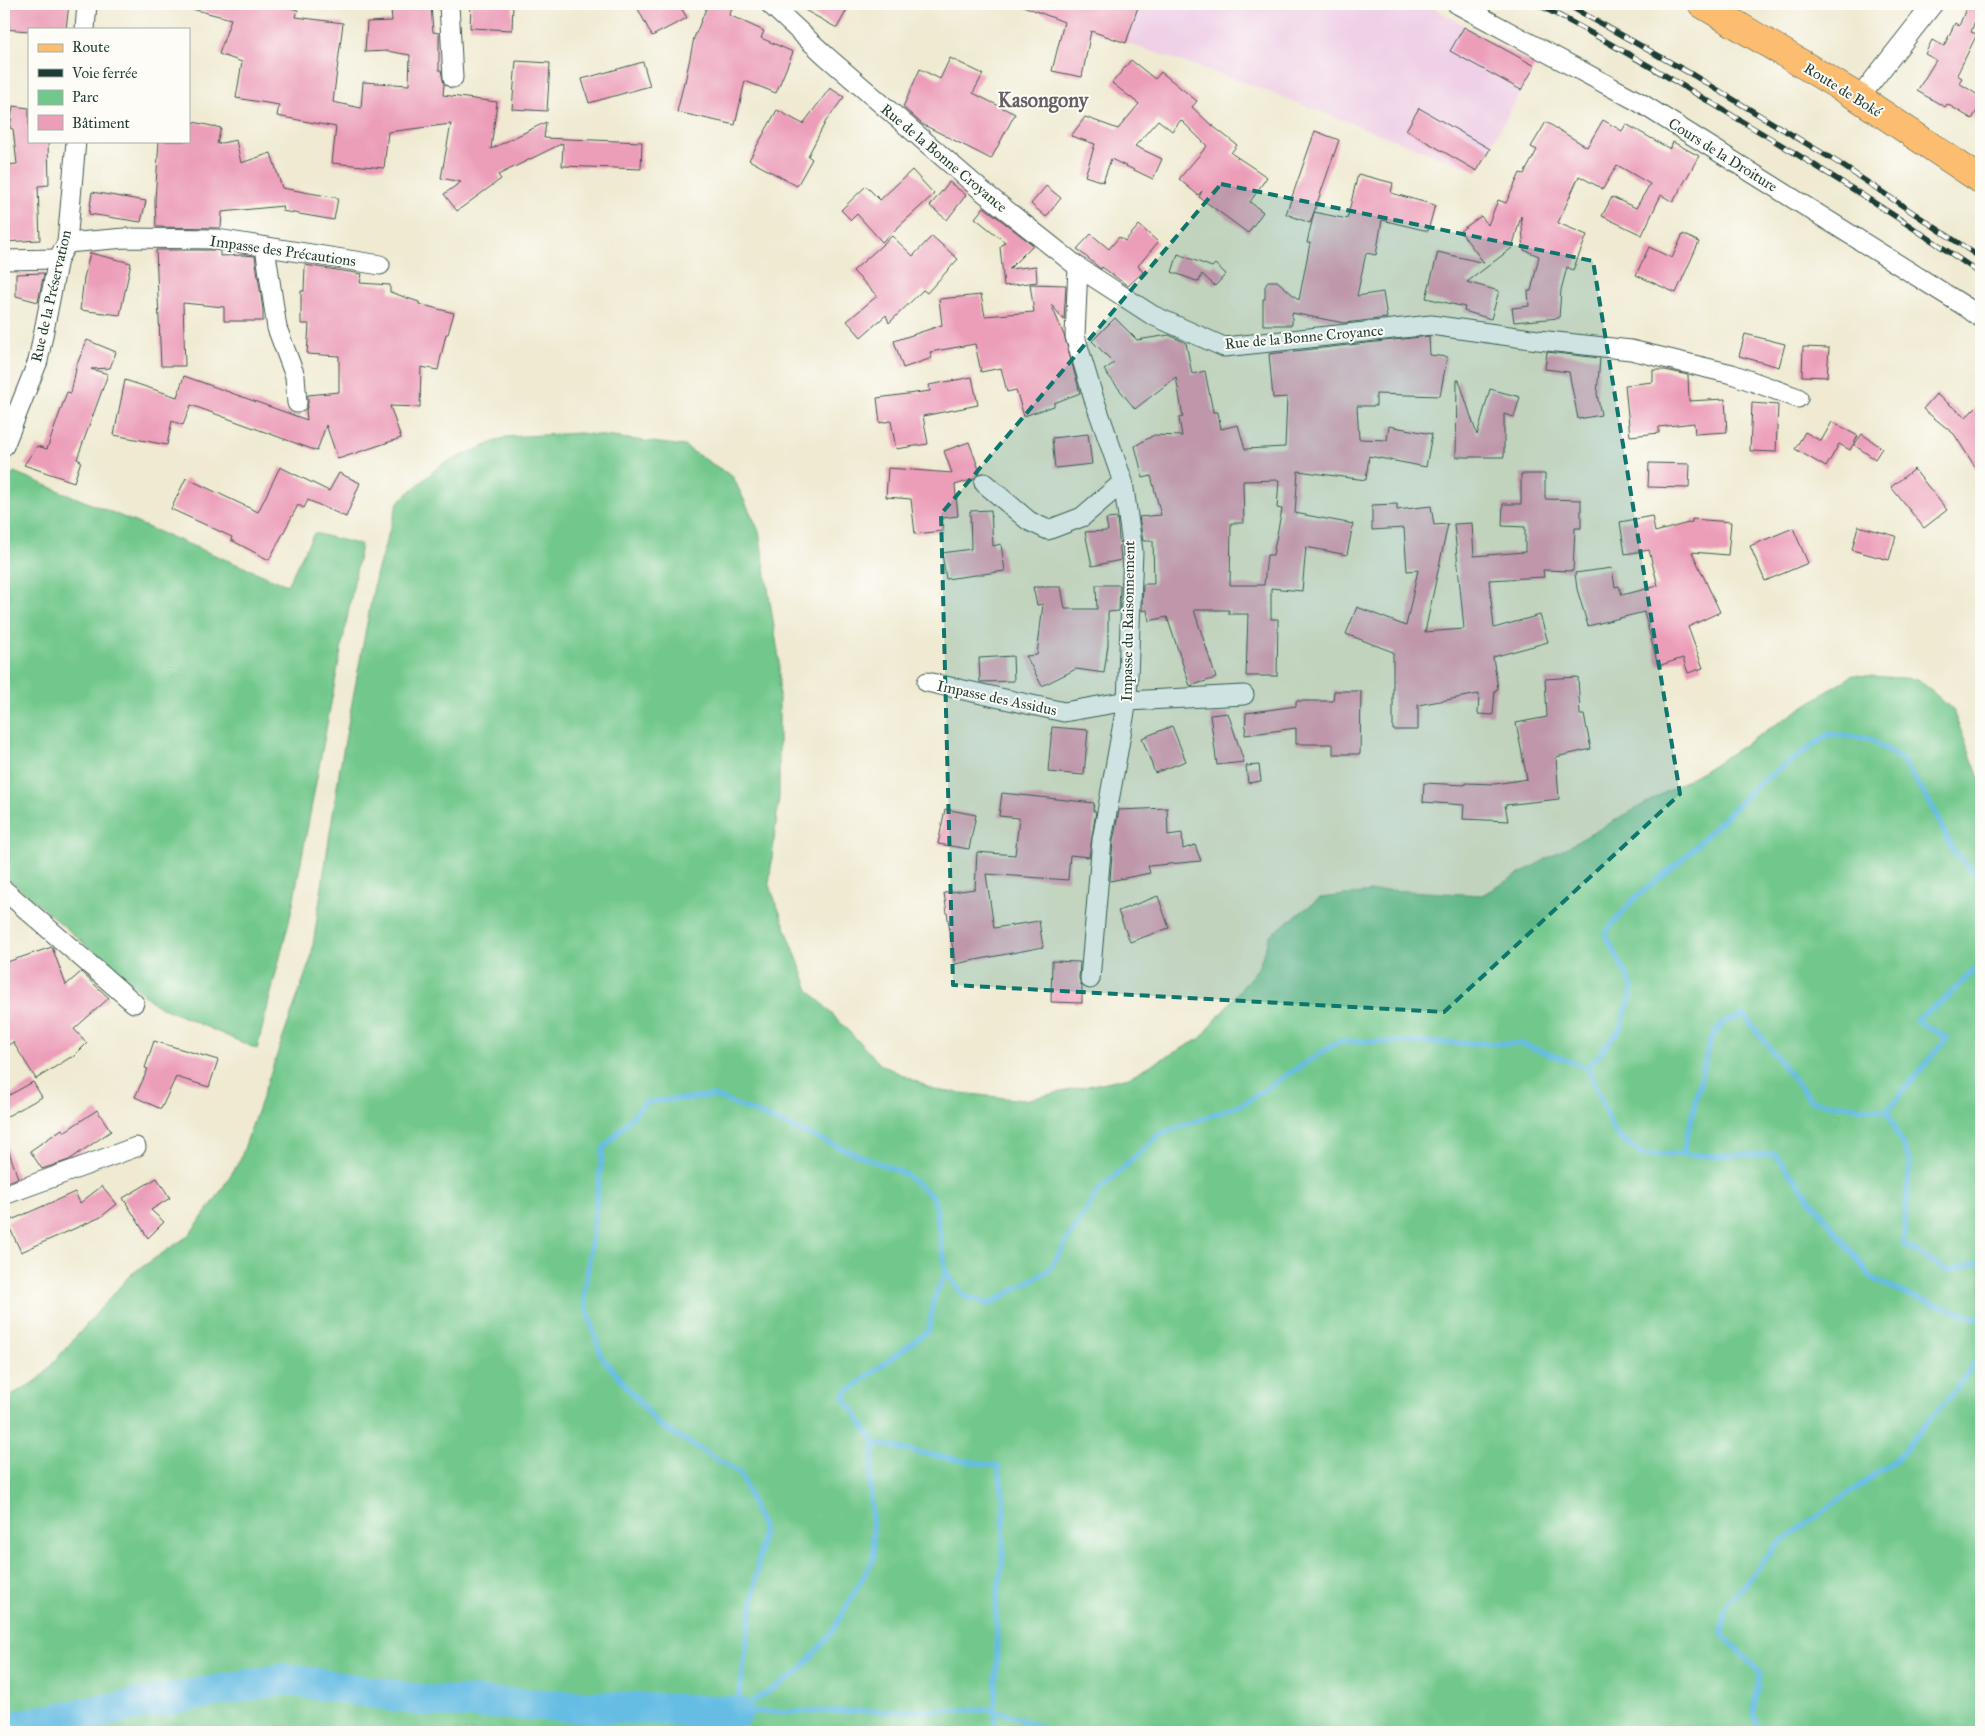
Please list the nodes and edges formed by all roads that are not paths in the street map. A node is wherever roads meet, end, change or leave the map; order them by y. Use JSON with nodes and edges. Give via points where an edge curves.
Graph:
{"nodes":[{"id":1,"x":87,"y":4,"type":"edge"},
{"id":2,"x":448,"y":4,"type":"edge"},
{"id":3,"x":770,"y":4,"type":"edge"},
{"id":4,"x":1457,"y":4,"type":"edge"},
{"id":5,"x":1702,"y":4,"type":"edge"},
{"id":6,"x":1932,"y":4,"type":"edge"},
{"id":7,"x":85,"y":28,"type":"edge"},
{"id":8,"x":453,"y":78,"type":"dead end"},
{"id":9,"x":1859,"y":98,"type":"junction"},
{"id":10,"x":76,"y":142,"type":"edge"},
{"id":11,"x":1981,"y":180,"type":"edge"},
{"id":12,"x":265,"y":247,"type":"junction"},
{"id":13,"x":63,"y":251,"type":"junction"},
{"id":14,"x":4,"y":260,"type":"edge"},
{"id":15,"x":380,"y":265,"type":"dead end"},
{"id":16,"x":1078,"y":267,"type":"junction"},
{"id":17,"x":1981,"y":318,"type":"edge"},
{"id":18,"x":1798,"y":398,"type":"dead end"},
{"id":19,"x":297,"y":403,"type":"dead end"},
{"id":20,"x":4,"y":446,"type":"edge"},
{"id":21,"x":1123,"y":482,"type":"junction"},
{"id":22,"x":984,"y":483,"type":"dead end"},
{"id":23,"x":926,"y":682,"type":"dead end"},
{"id":24,"x":1244,"y":695,"type":"dead end"},
{"id":25,"x":1128,"y":701,"type":"junction"},
{"id":26,"x":4,"y":890,"type":"edge"},
{"id":27,"x":1090,"y":979,"type":"dead end"},
{"id":28,"x":134,"y":1003,"type":"dead end"},
{"id":29,"x":136,"y":1147,"type":"dead end"},
{"id":30,"x":4,"y":1195,"type":"edge"}],
"edges":[{"from":1,"to":7,"type":"street"},
{"from":2,"to":8,"type":"street"},
{"from":3,"to":16,"type":"street","name":"Rue de la Bonne Croyance","via":[[981,190]]},
{"from":4,"to":17,"type":"street","name":"Cours de la Droiture","via":[[1639,102]]},
{"from":5,"to":9,"type":"main road","name":"Route de Boké"},
{"from":6,"to":9,"type":"street"},
{"from":9,"to":11,"type":"main road","name":"Route de Boké"},
{"from":10,"to":13,"type":"street","name":"Rue de la Préservation"},
{"from":12,"to":13,"type":"street","name":"Impasse des Précautions","via":[[217,239],[125,238]]},
{"from":12,"to":15,"type":"street","name":"Impasse des Précautions"},
{"from":12,"to":19,"type":"street","via":[[277,328],[295,376]]},
{"from":13,"to":14,"type":"street","name":"Impasse des Précautions"},
{"from":13,"to":20,"type":"street","name":"Rue de la Préservation","via":[[38,361]]},
{"from":16,"to":18,"type":"street","name":"Rue de la Bonne Croyance","via":[[1152,315],[1224,347],[1431,325],[1631,350],[1732,374]]},
{"from":16,"to":21,"type":"street","name":"Impasse du Raisonnement","via":[[1075,336]]},
{"from":21,"to":22,"type":"street","via":[[1082,517],[1048,530],[1030,521]]},
{"from":21,"to":25,"type":"street","name":"Impasse du Raisonnement","via":[[1133,551]]},
{"from":23,"to":25,"type":"street","name":"Impasse des Assidus","via":[[1064,712]]},
{"from":24,"to":25,"type":"street","name":"Impasse des Assidus"},
{"from":25,"to":27,"type":"street","name":"Impasse du Raisonnement","via":[[1102,840]]},
{"from":26,"to":28,"type":"street"},
{"from":29,"to":30,"type":"street"}]}
